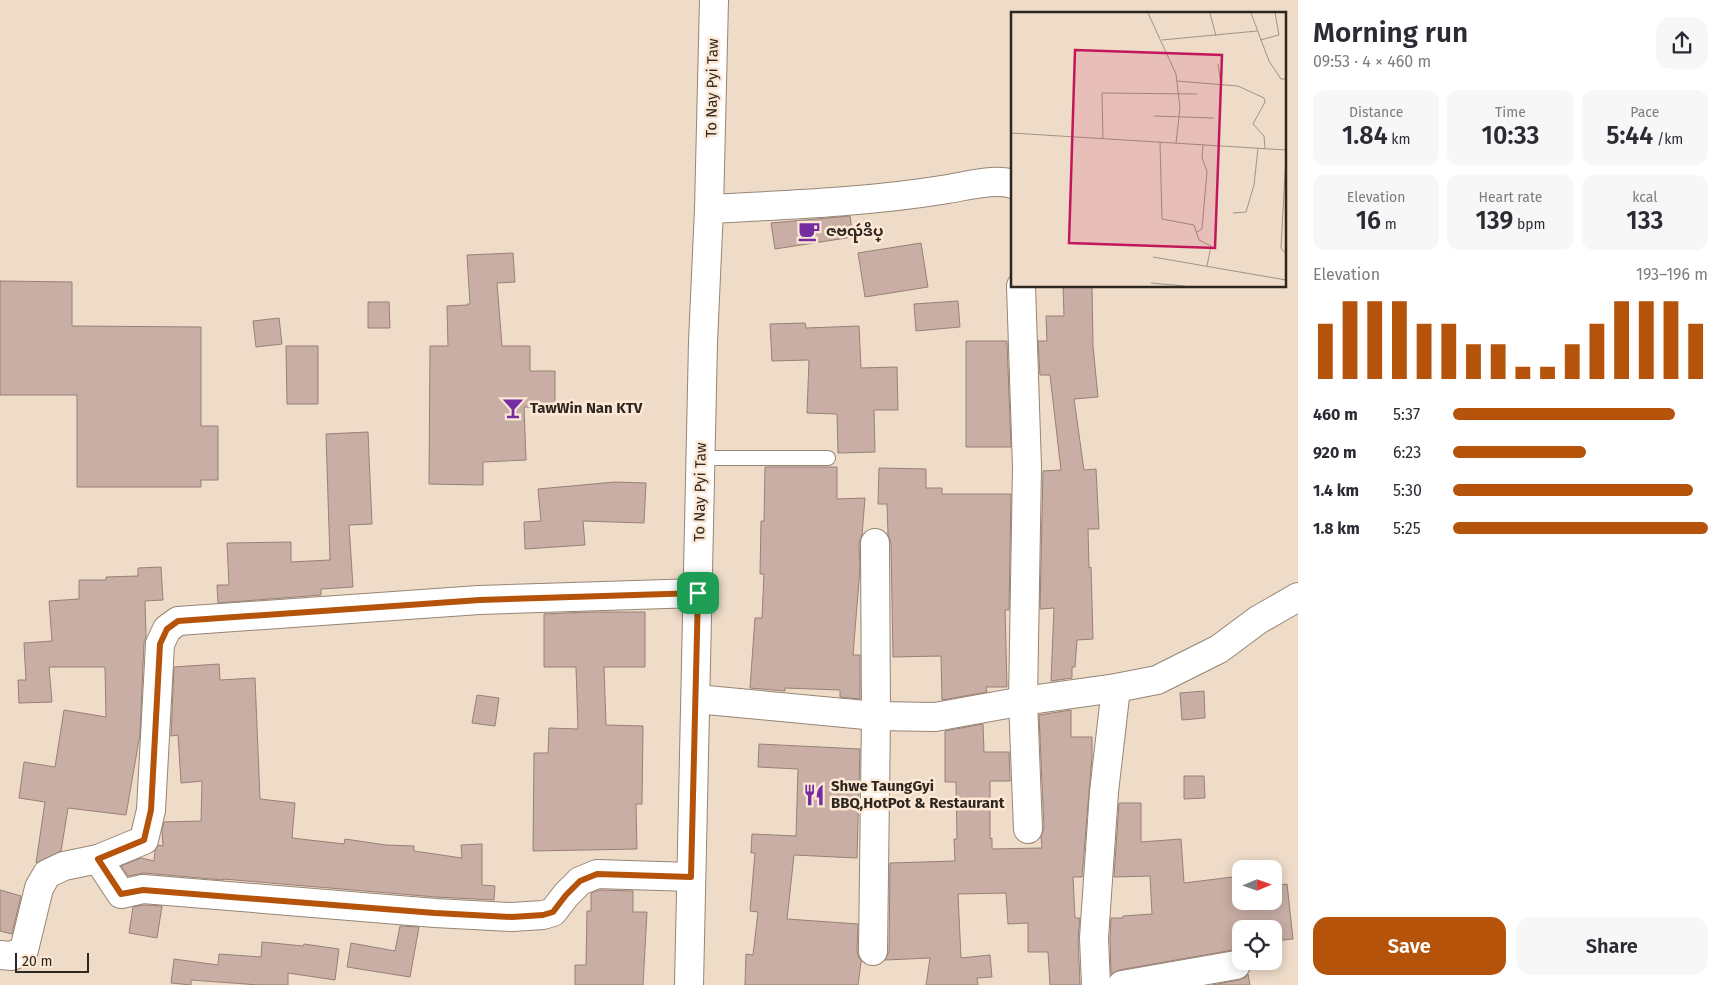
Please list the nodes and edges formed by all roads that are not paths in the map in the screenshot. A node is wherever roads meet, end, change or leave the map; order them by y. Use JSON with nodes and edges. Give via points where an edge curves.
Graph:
{"nodes":[{"id":1,"x":714,"y":0,"type":"edge"},
{"id":2,"x":1011,"y":184,"type":"edge"},
{"id":3,"x":709,"y":209,"type":"junction"},
{"id":4,"x":1021,"y":288,"type":"edge"},
{"id":5,"x":701,"y":458,"type":"junction"},
{"id":6,"x":828,"y":458,"type":"dead end"},
{"id":7,"x":875,"y":543,"type":"dead end"},
{"id":8,"x":698,"y":593,"type":"junction"},
{"id":9,"x":1298,"y":597,"type":"edge"},
{"id":10,"x":1116,"y":688,"type":"junction"},
{"id":11,"x":696,"y":699,"type":"junction"},
{"id":12,"x":1023,"y":701,"type":"junction"},
{"id":13,"x":876,"y":716,"type":"junction"},
{"id":14,"x":1028,"y":829,"type":"dead end"},
{"id":15,"x":98,"y":859,"type":"junction"},
{"id":16,"x":691,"y":877,"type":"junction"},
{"id":17,"x":873,"y":951,"type":"dead end"},
{"id":18,"x":0,"y":955,"type":"edge"},
{"id":19,"x":1232,"y":966,"type":"edge"},
{"id":20,"x":689,"y":985,"type":"edge"},
{"id":21,"x":1096,"y":985,"type":"edge"},
{"id":22,"x":1122,"y":985,"type":"edge"}],
"edges":[{"from":1,"to":3,"type":"street","name":"To Nay Pyi Taw"},
{"from":2,"to":3,"type":"street","via":[[984,183],[833,203]]},
{"from":3,"to":5,"type":"street","name":"To Nay Pyi Taw"},
{"from":4,"to":12,"type":"street","via":[[1027,467]]},
{"from":5,"to":6,"type":"lane"},
{"from":5,"to":8,"type":"street","name":"To Nay Pyi Taw"},
{"from":7,"to":13,"type":"street"},
{"from":8,"to":11,"type":"street","name":"To Nay Pyi Taw"},
{"from":8,"to":15,"type":"street","via":[[480,600],[178,621],[167,629],[160,644],[151,810],[144,840]]},
{"from":9,"to":10,"type":"street","via":[[1258,620],[1219,649],[1157,680]]},
{"from":10,"to":12,"type":"street"},
{"from":10,"to":21,"type":"street","via":[[1104,792],[1094,938]]},
{"from":11,"to":13,"type":"street"},
{"from":11,"to":16,"type":"street","name":"To Nay Pyi Taw"},
{"from":12,"to":13,"type":"street","via":[[935,717]]},
{"from":12,"to":14,"type":"street"},
{"from":13,"to":17,"type":"street"},
{"from":15,"to":16,"type":"street","via":[[121,894],[143,890],[512,917],[553,912],[580,881],[597,874]]},
{"from":15,"to":18,"type":"street","via":[[64,866],[47,874],[39,888],[24,950],[12,956]]},
{"from":16,"to":20,"type":"street","name":"To Nay Pyi Taw"},
{"from":19,"to":22,"type":"street"}]}
